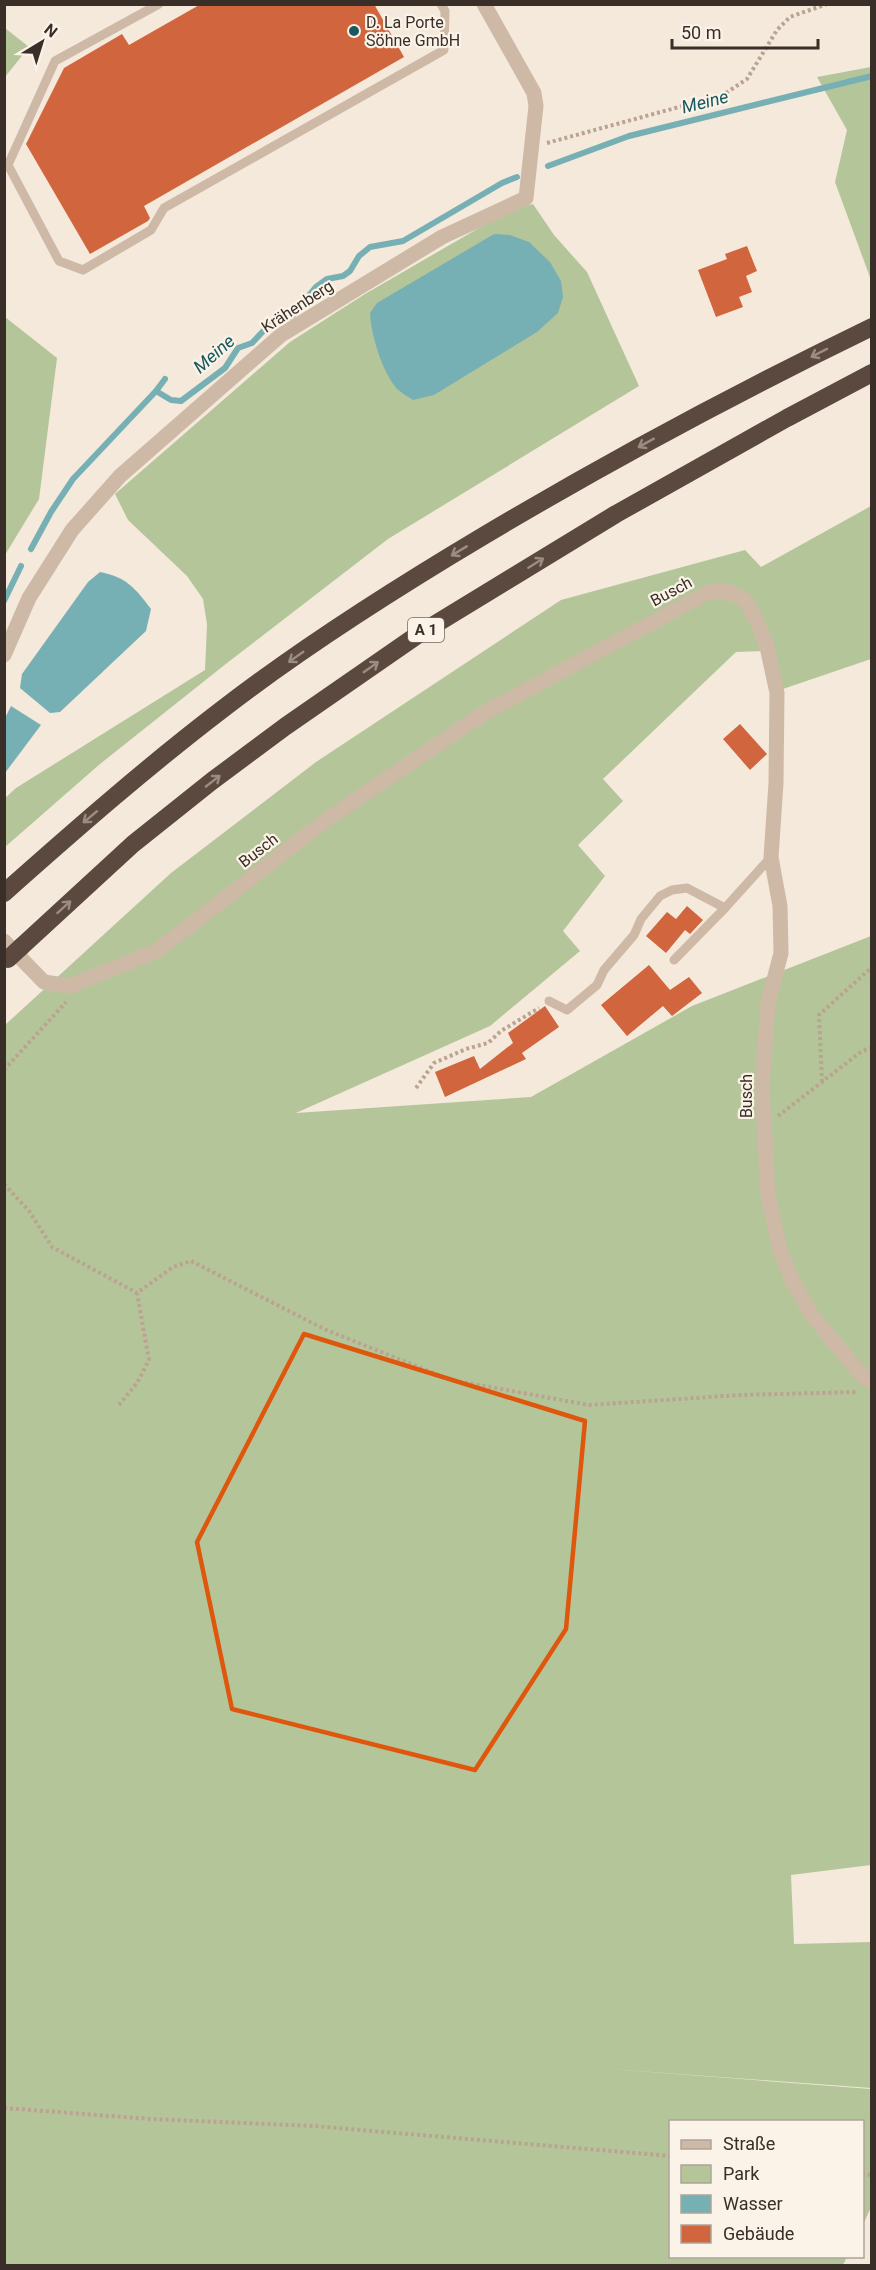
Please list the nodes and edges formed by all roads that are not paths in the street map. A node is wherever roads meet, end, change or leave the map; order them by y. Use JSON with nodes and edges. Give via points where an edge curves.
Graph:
{"nodes":[{"id":1,"x":159,"y":4,"type":"edge"},
{"id":2,"x":441,"y":4,"type":"edge"},
{"id":3,"x":484,"y":4,"type":"edge"},
{"id":4,"x":872,"y":327,"type":"edge"},
{"id":5,"x":872,"y":373,"type":"edge"},
{"id":6,"x":4,"y":656,"type":"edge"},
{"id":7,"x":771,"y":856,"type":"junction"},
{"id":8,"x":4,"y":893,"type":"edge"},
{"id":9,"x":725,"y":908,"type":"junction"},
{"id":10,"x":10,"y":952,"type":"edge"},
{"id":11,"x":674,"y":960,"type":"dead end"},
{"id":12,"x":549,"y":1001,"type":"road end"},
{"id":13,"x":870,"y":1388,"type":"edge"}],
"edges":[{"from":1,"to":2,"type":"lane","via":[[55,61],[8,165],[59,261],[82,270],[151,230],[164,208],[444,50],[445,11]]},
{"from":3,"to":6,"type":"street","name":"Krähenberg","via":[[534,93],[526,198],[441,237],[281,335],[120,476],[72,530],[53,559],[29,598]]},
{"from":4,"to":8,"type":"highway","one_way":true,"via":[[667,432],[418,575],[225,707],[75,829]]},
{"from":10,"to":5,"type":"highway","number":"A 1","one_way":true,"via":[[212,781],[416,636],[616,514]]},
{"from":7,"to":9,"type":"lane"},
{"from":7,"to":10,"type":"street","name":"Busch","via":[[777,693],[767,647],[745,600],[727,591],[709,591],[484,713],[326,820],[158,951],[70,986],[44,982]]},
{"from":7,"to":13,"type":"street","name":"Busch","via":[[780,906],[781,953],[768,1003],[762,1086],[768,1195],[780,1250],[792,1280],[812,1314]]},
{"from":9,"to":11,"type":"lane"},
{"from":9,"to":12,"type":"lane","via":[[687,888],[660,896],[597,985],[567,1010]]}]}
